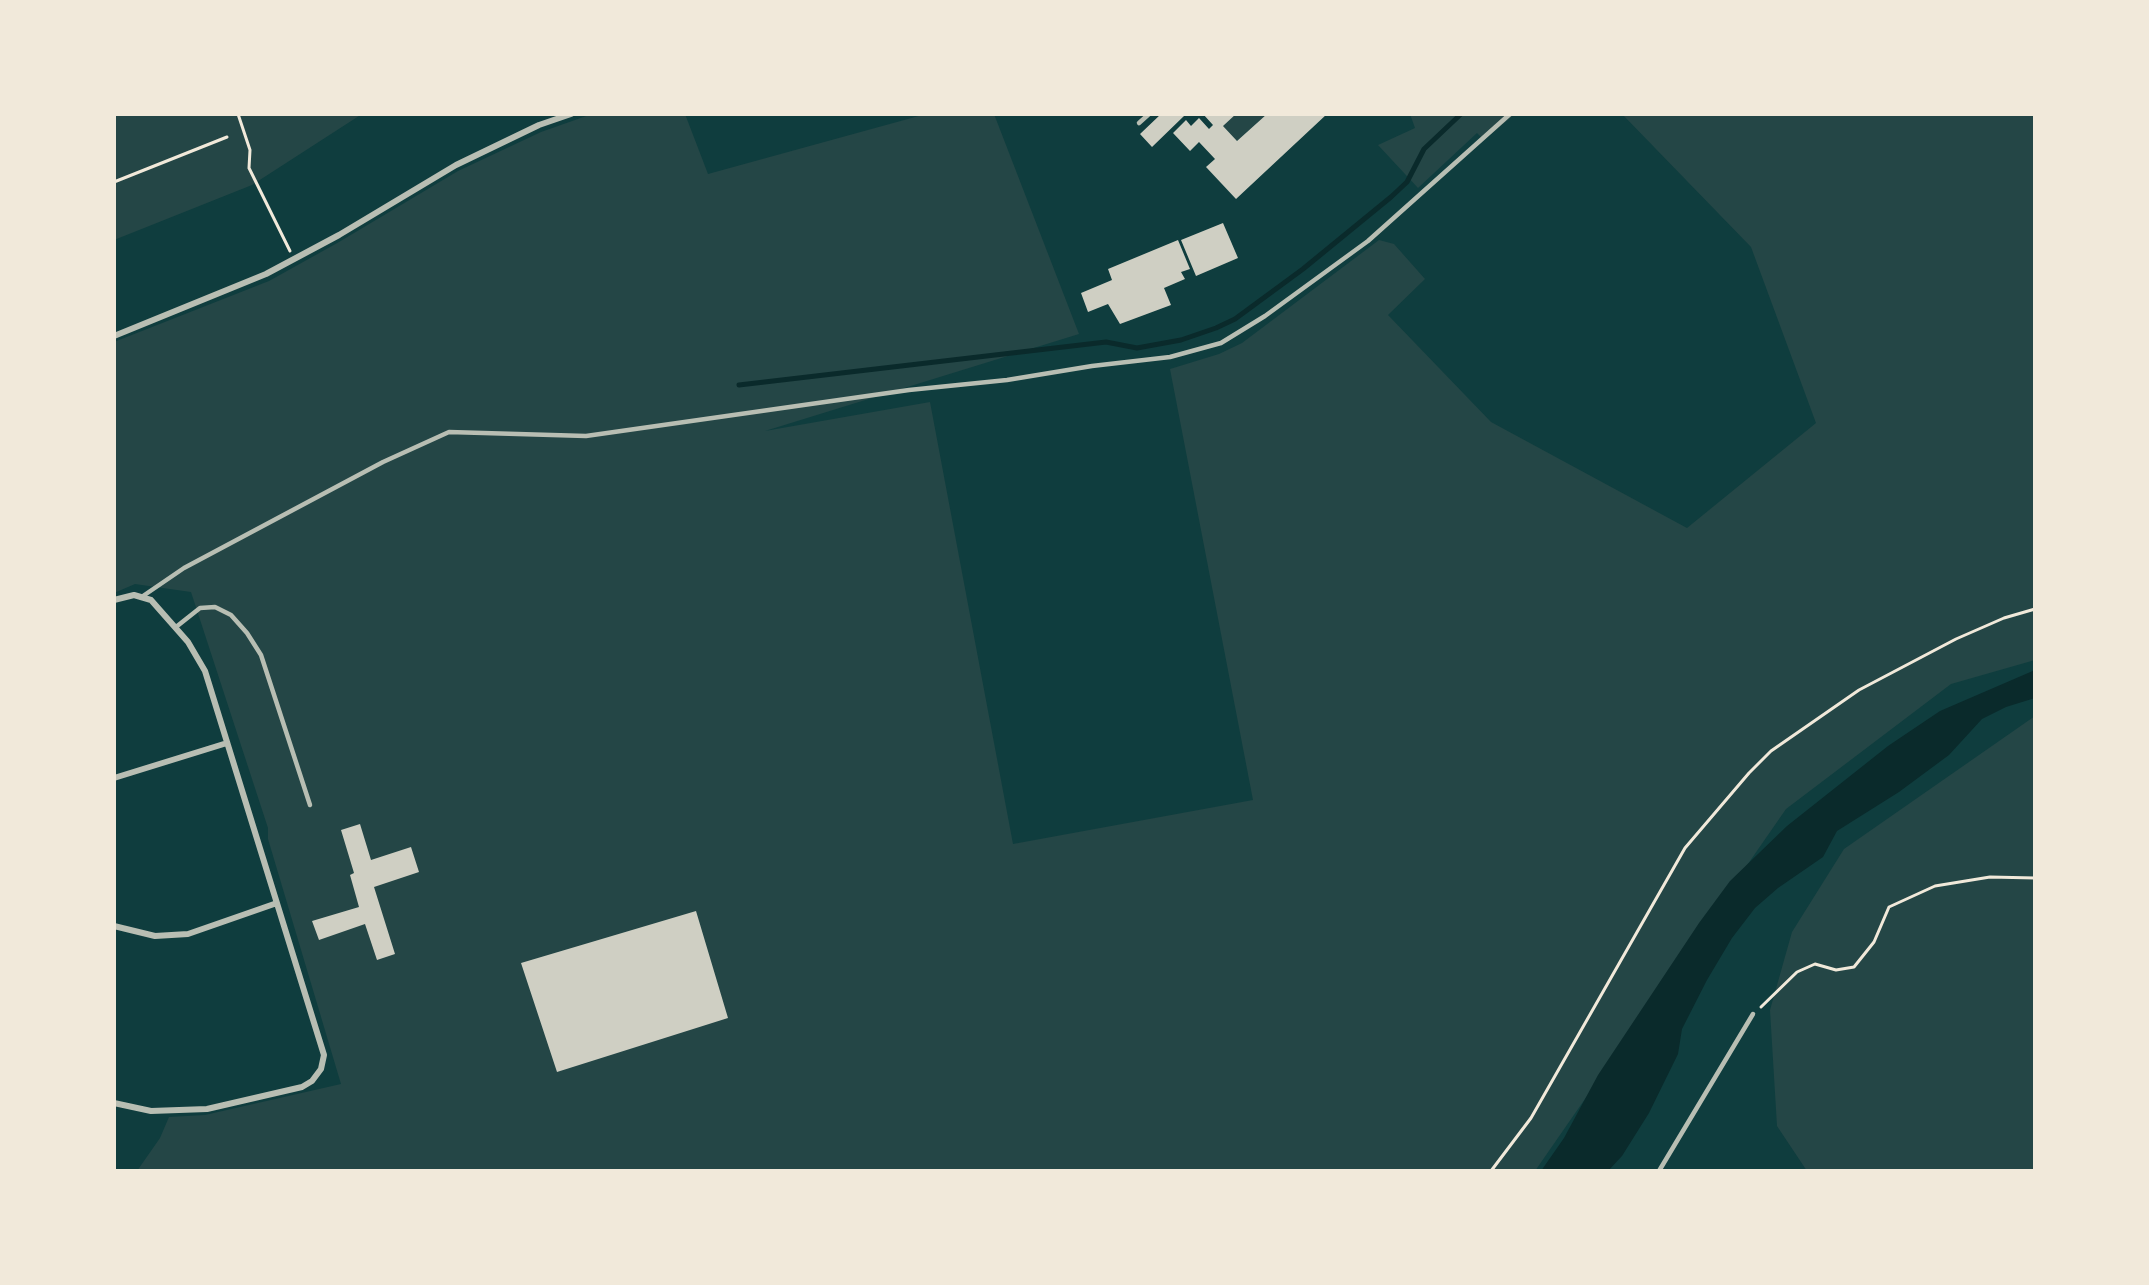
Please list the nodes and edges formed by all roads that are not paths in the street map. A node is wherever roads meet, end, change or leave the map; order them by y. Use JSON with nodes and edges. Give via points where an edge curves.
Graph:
{"nodes":[{"id":1,"x":571,"y":114,"type":"edge"},
{"id":2,"x":1149,"y":114,"type":"edge"},
{"id":3,"x":1510,"y":114,"type":"edge"},
{"id":4,"x":1139,"y":123,"type":"dead end"},
{"id":5,"x":114,"y":336,"type":"edge"},
{"id":6,"x":143,"y":596,"type":"junction"},
{"id":7,"x":114,"y":600,"type":"edge"},
{"id":8,"x":176,"y":627,"type":"junction"},
{"id":9,"x":228,"y":743,"type":"junction"},
{"id":10,"x":114,"y":777,"type":"edge"},
{"id":11,"x":310,"y":806,"type":"dead end"},
{"id":12,"x":278,"y":903,"type":"junction"},
{"id":13,"x":114,"y":926,"type":"edge"},
{"id":14,"x":1752,"y":1014,"type":"road end"},
{"id":15,"x":114,"y":1103,"type":"edge"},
{"id":16,"x":1659,"y":1171,"type":"edge"}],
"edges":[{"from":1,"to":5,"type":"street","via":[[456,165],[294,259],[239,286]]},
{"from":2,"to":4,"type":"lane"},
{"from":3,"to":6,"type":"lane","via":[[1368,241],[1221,343],[1170,357],[586,436],[449,432],[383,462],[184,568]]},
{"from":6,"to":7,"type":"street","via":[[127,595]]},
{"from":6,"to":8,"type":"street"},
{"from":8,"to":9,"type":"street","via":[[205,671]]},
{"from":8,"to":11,"type":"lane","via":[[200,608],[215,607],[231,615],[247,633],[261,655]]},
{"from":9,"to":10,"type":"street"},
{"from":9,"to":12,"type":"street"},
{"from":12,"to":13,"type":"street","via":[[188,934],[155,936]]},
{"from":12,"to":15,"type":"street","via":[[324,1055],[321,1070],[312,1081],[302,1087],[207,1109],[151,1111]]},
{"from":14,"to":16,"type":"lane"}]}
